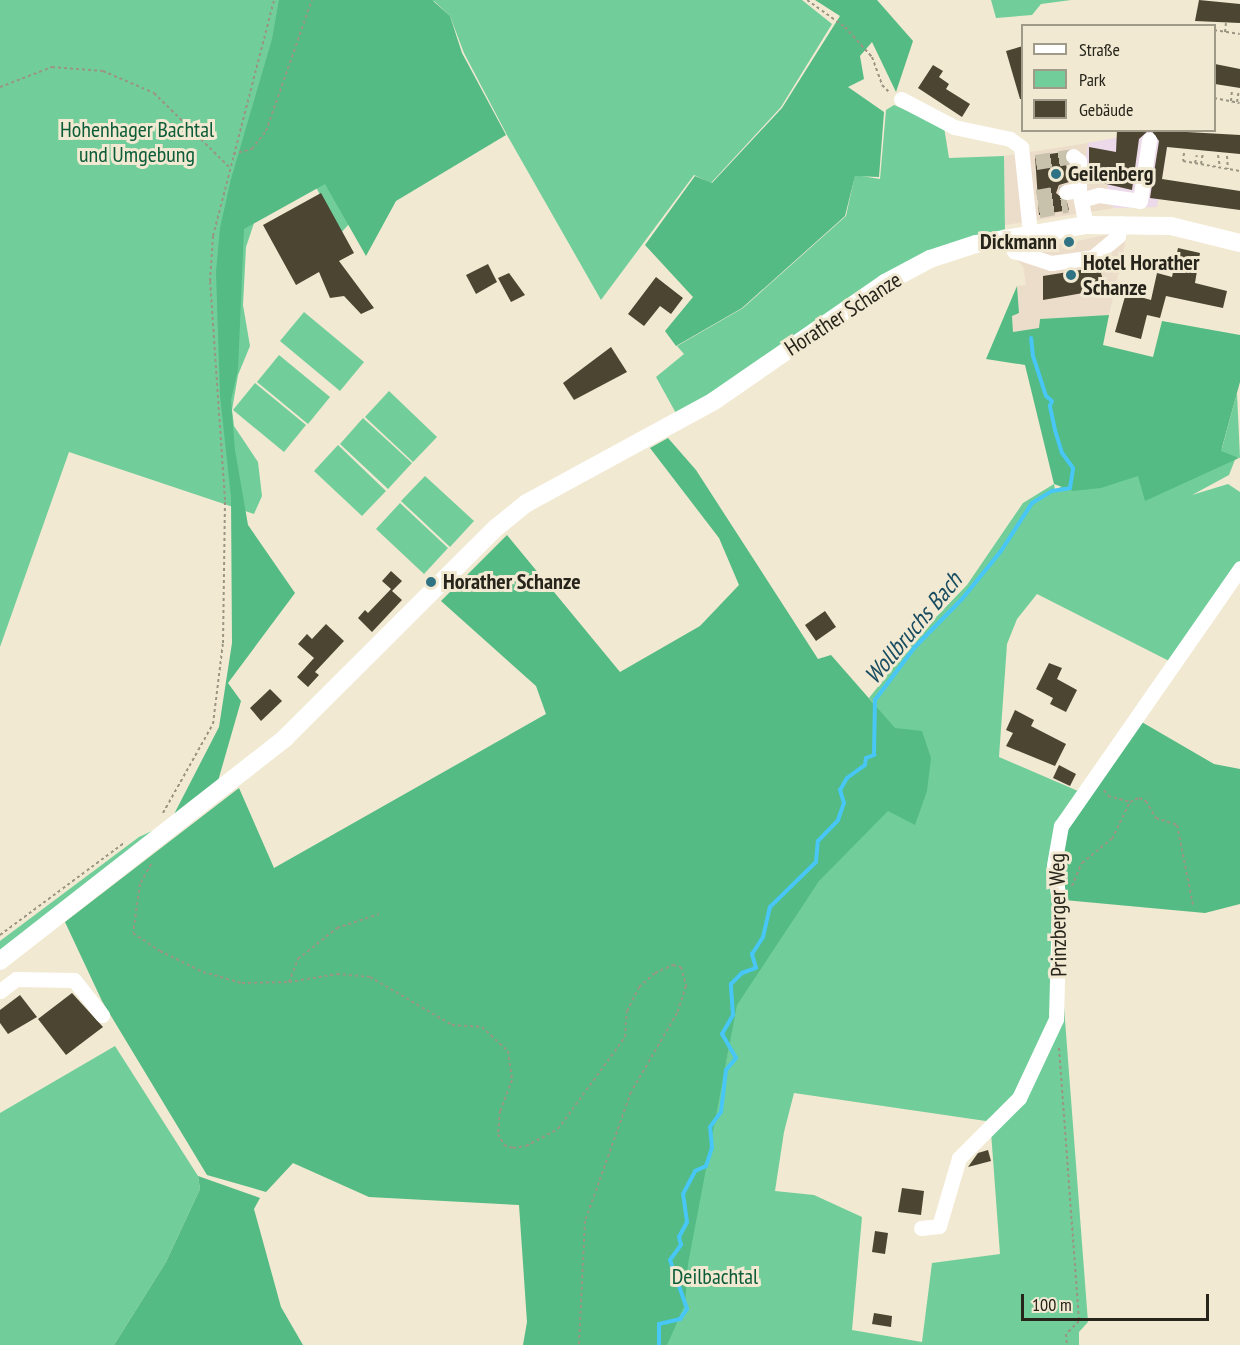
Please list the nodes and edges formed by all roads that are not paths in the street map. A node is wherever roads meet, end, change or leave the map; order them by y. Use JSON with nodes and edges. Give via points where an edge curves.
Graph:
{"nodes":[{"id":1,"x":902,"y":99,"type":"road end"},
{"id":2,"x":1149,"y":140,"type":"dead end"},
{"id":3,"x":1072,"y":156,"type":"dead end"},
{"id":4,"x":1075,"y":198,"type":"junction"},
{"id":5,"x":1119,"y":223,"type":"junction"},
{"id":6,"x":1086,"y":225,"type":"junction"},
{"id":7,"x":1030,"y":233,"type":"junction"},
{"id":8,"x":1007,"y":237,"type":"junction"},
{"id":9,"x":1240,"y":243,"type":"edge"},
{"id":10,"x":1240,"y":568,"type":"edge"},
{"id":11,"x":0,"y":961,"type":"edge"},
{"id":12,"x":0,"y":991,"type":"edge"},
{"id":13,"x":102,"y":1016,"type":"dead end"},
{"id":14,"x":921,"y":1228,"type":"dead end"}],
"edges":[{"from":1,"to":7,"type":"lane","via":[[954,127],[1010,139],[1021,147],[1028,163],[1033,204]]},
{"from":2,"to":4,"type":"lane","via":[[1140,201],[1099,195]]},
{"from":3,"to":4,"type":"lane","via":[[1079,161]]},
{"from":4,"to":6,"type":"lane"},
{"from":5,"to":6,"type":"main road","name":"Horather Schanze"},
{"from":5,"to":8,"type":"lane","via":[[1118,236],[1093,257],[1051,263],[1014,251]]},
{"from":5,"to":9,"type":"main road","name":"Horather Schanze","via":[[1171,226]]},
{"from":6,"to":7,"type":"main road","name":"Horather Schanze"},
{"from":7,"to":8,"type":"main road","name":"Horather Schanze"},
{"from":8,"to":11,"type":"main road","name":"Horather Schanze","via":[[930,260],[885,283],[714,401],[527,502],[497,526],[285,738]]},
{"from":10,"to":14,"type":"lane","name":"Prinzberger Weg","via":[[1180,660],[1070,809],[1056,843],[1056,1019],[1019,1098],[959,1158],[939,1226]]},
{"from":12,"to":13,"type":"lane","via":[[16,979],[75,980]]}]}
